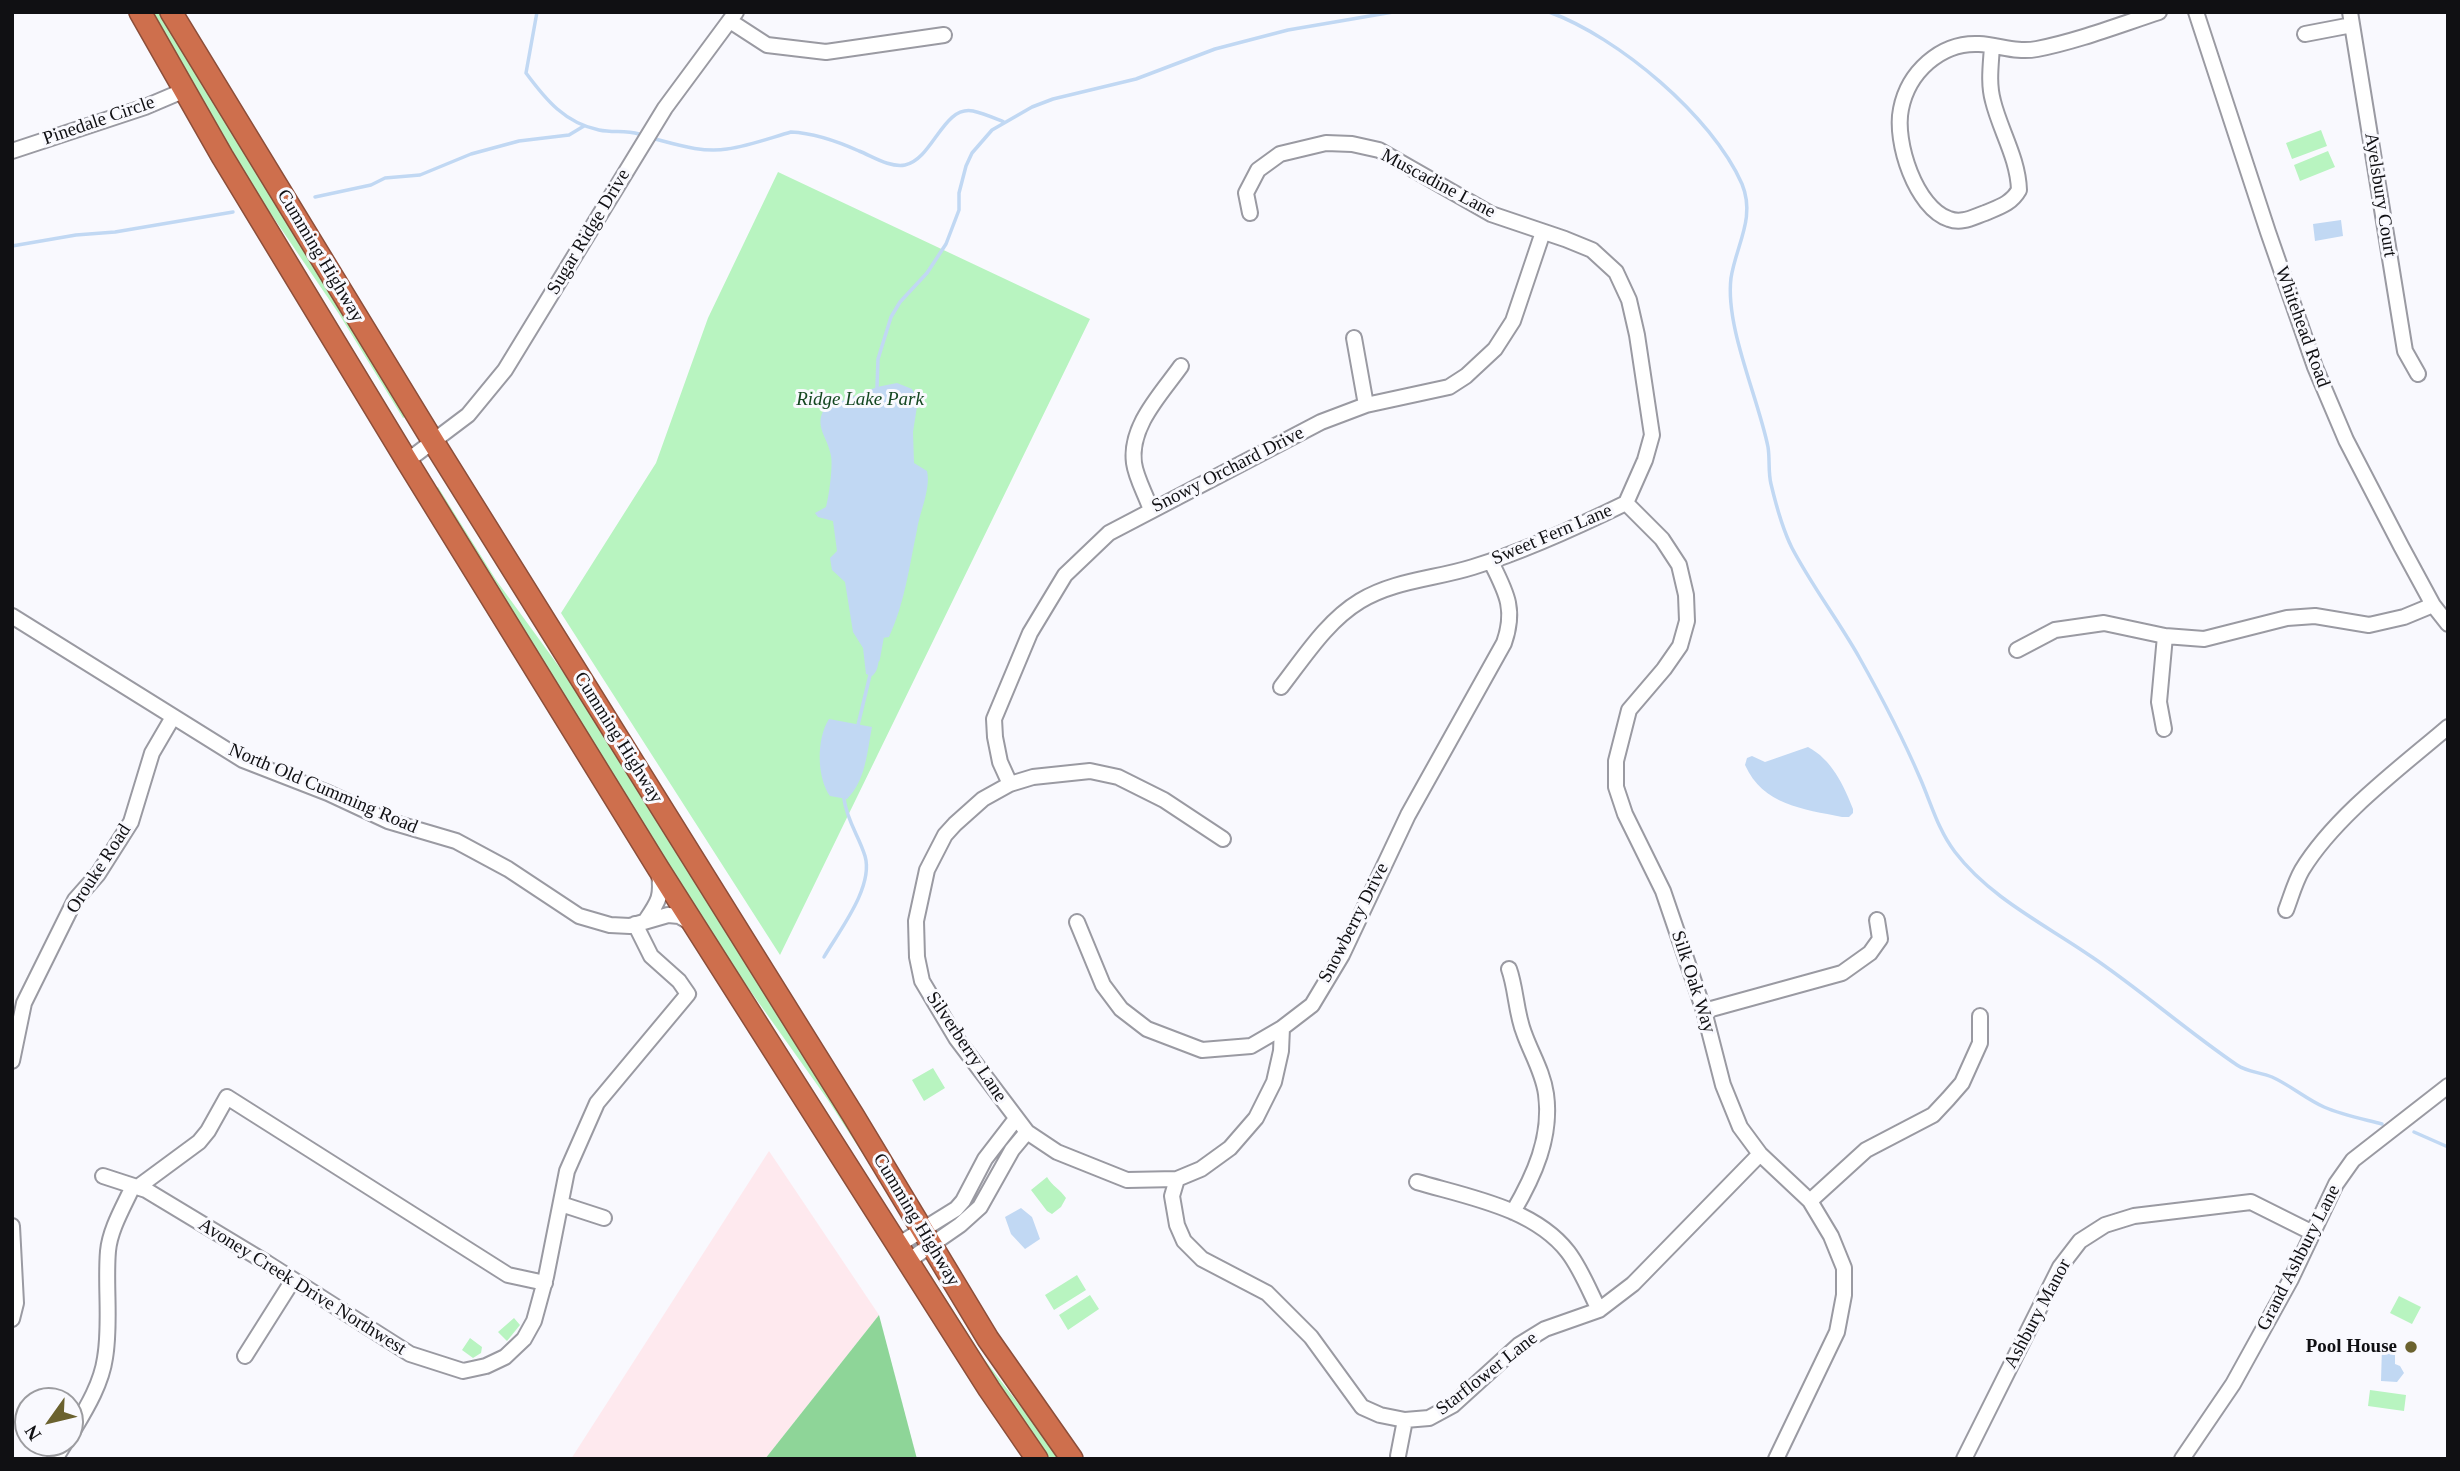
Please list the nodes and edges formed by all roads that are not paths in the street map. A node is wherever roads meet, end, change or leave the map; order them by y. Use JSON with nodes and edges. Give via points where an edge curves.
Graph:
{"nodes":[{"id":1,"x":140,"y":12,"type":"edge"},
{"id":2,"x":171,"y":12,"type":"edge"},
{"id":3,"x":2159,"y":12,"type":"edge"},
{"id":4,"x":2196,"y":12,"type":"edge"},
{"id":5,"x":733,"y":16,"type":"edge"},
{"id":6,"x":2351,"y":19,"type":"edge"},
{"id":7,"x":2305,"y":34,"type":"dead end"},
{"id":8,"x":944,"y":35,"type":"dead end"},
{"id":9,"x":1992,"y":46,"type":"junction"},
{"id":10,"x":185,"y":90,"type":"junction"},
{"id":11,"x":12,"y":151,"type":"edge"},
{"id":12,"x":1250,"y":213,"type":"dead end"},
{"id":13,"x":1543,"y":232,"type":"junction"},
{"id":14,"x":1354,"y":338,"type":"dead end"},
{"id":15,"x":1181,"y":366,"type":"dead end"},
{"id":16,"x":2418,"y":374,"type":"dead end"},
{"id":17,"x":1366,"y":405,"type":"junction"},
{"id":18,"x":434,"y":443,"type":"junction"},
{"id":19,"x":407,"y":461,"type":"junction"},
{"id":20,"x":1626,"y":503,"type":"junction"},
{"id":21,"x":1151,"y":510,"type":"junction"},
{"id":22,"x":1491,"y":562,"type":"junction"},
{"id":23,"x":2433,"y":605,"type":"junction"},
{"id":24,"x":12,"y":616,"type":"edge"},
{"id":25,"x":2448,"y":624,"type":"edge"},
{"id":26,"x":2165,"y":636,"type":"junction"},
{"id":27,"x":2017,"y":650,"type":"dead end"},
{"id":28,"x":1281,"y":687,"type":"dead end"},
{"id":29,"x":173,"y":717,"type":"junction"},
{"id":30,"x":2448,"y":727,"type":"edge"},
{"id":31,"x":2164,"y":729,"type":"dead end"},
{"id":32,"x":1010,"y":784,"type":"junction"},
{"id":33,"x":1223,"y":839,"type":"dead end"},
{"id":34,"x":658,"y":868,"type":"junction"},
{"id":35,"x":2286,"y":910,"type":"dead end"},
{"id":36,"x":1877,"y":920,"type":"dead end"},
{"id":37,"x":641,"y":922,"type":"junction"},
{"id":38,"x":1077,"y":922,"type":"dead end"},
{"id":39,"x":696,"y":927,"type":"junction"},
{"id":40,"x":1509,"y":969,"type":"dead end"},
{"id":41,"x":1704,"y":1012,"type":"junction"},
{"id":42,"x":1980,"y":1016,"type":"dead end"},
{"id":43,"x":1282,"y":1028,"type":"junction"},
{"id":44,"x":12,"y":1061,"type":"edge"},
{"id":45,"x":2448,"y":1086,"type":"edge"},
{"id":46,"x":1015,"y":1119,"type":"junction"},
{"id":47,"x":1027,"y":1132,"type":"junction"},
{"id":48,"x":1760,"y":1154,"type":"junction"},
{"id":49,"x":103,"y":1176,"type":"dead end"},
{"id":50,"x":1177,"y":1179,"type":"junction"},
{"id":51,"x":1417,"y":1182,"type":"dead end"},
{"id":52,"x":970,"y":1186,"type":"junction"},
{"id":53,"x":136,"y":1187,"type":"junction"},
{"id":54,"x":986,"y":1196,"type":"junction"},
{"id":55,"x":1810,"y":1201,"type":"junction"},
{"id":56,"x":561,"y":1204,"type":"junction"},
{"id":57,"x":1513,"y":1212,"type":"junction"},
{"id":58,"x":604,"y":1218,"type":"dead end"},
{"id":59,"x":12,"y":1226,"type":"edge"},
{"id":60,"x":2313,"y":1233,"type":"junction"},
{"id":61,"x":926,"y":1238,"type":"junction"},
{"id":62,"x":903,"y":1253,"type":"junction"},
{"id":63,"x":293,"y":1280,"type":"junction"},
{"id":64,"x":545,"y":1283,"type":"junction"},
{"id":65,"x":1599,"y":1310,"type":"junction"},
{"id":66,"x":12,"y":1319,"type":"edge"},
{"id":67,"x":245,"y":1356,"type":"dead end"},
{"id":68,"x":84,"y":1410,"type":"edge"},
{"id":69,"x":1405,"y":1420,"type":"junction"},
{"id":70,"x":1398,"y":1456,"type":"dead end"},
{"id":71,"x":1037,"y":1459,"type":"edge"},
{"id":72,"x":1072,"y":1459,"type":"edge"},
{"id":73,"x":1776,"y":1459,"type":"edge"},
{"id":74,"x":1964,"y":1459,"type":"edge"},
{"id":75,"x":2182,"y":1459,"type":"edge"}],
"edges":[{"from":1,"to":10,"type":"highway","name":"Cumming Highway"},
{"from":2,"to":18,"type":"highway","name":"Cumming Highway"},
{"from":3,"to":9,"type":"street","via":[[2060,44],[2028,50]]},
{"from":4,"to":23,"type":"street","name":"Whitehead Road","via":[[2315,367],[2346,440]]},
{"from":5,"to":8,"type":"street","via":[[767,45],[826,52]]},
{"from":5,"to":18,"type":"street","name":"Sugar Ridge Drive","via":[[665,108],[505,370],[468,415]]},
{"from":6,"to":7,"type":"street"},
{"from":6,"to":16,"type":"street","name":"Ayelsbury Court","via":[[2405,351]]},
{"from":9,"to":9,"type":"street","via":[[1964,45],[1941,52],[1913,77],[1904,95],[1900,114],[1903,153],[1927,203],[1951,220],[1966,220],[2008,203],[2019,190],[1993,102]]},
{"from":10,"to":11,"type":"street","name":"Pinedale Circle"},
{"from":10,"to":19,"type":"highway","name":"Cumming Highway"},
{"from":12,"to":13,"type":"street","name":"Muscadine Lane","via":[[1245,193],[1258,170],[1280,154],[1326,144],[1352,144],[1379,150],[1491,214]]},
{"from":13,"to":17,"type":"street","name":"Snowy Orchard Drive","via":[[1513,321],[1479,365],[1449,387]]},
{"from":13,"to":20,"type":"street","name":"Sweet Fern Lane","via":[[1592,250],[1616,272],[1629,300],[1652,435]]},
{"from":14,"to":17,"type":"street"},
{"from":15,"to":21,"type":"street","via":[[1145,417],[1135,443],[1134,464]]},
{"from":17,"to":21,"type":"street","name":"Snowy Orchard Drive","via":[[1321,422]]},
{"from":18,"to":19,"type":"street","name":"Sugar Ridge Drive"},
{"from":18,"to":61,"type":"highway","name":"Cumming Highway"},
{"from":19,"to":34,"type":"highway","name":"Cumming Highway"},
{"from":20,"to":22,"type":"street","name":"Sweet Fern Lane"},
{"from":20,"to":41,"type":"street","name":"Silk Oak Way","via":[[1662,539],[1679,565],[1687,621],[1680,646],[1629,710],[1616,761],[1616,787],[1663,891]]},
{"from":21,"to":32,"type":"street","name":"Snowy Orchard Drive","via":[[1109,533],[1065,575],[1030,633],[994,719],[1000,762]]},
{"from":22,"to":28,"type":"street","name":"Sweet Fern Lane","via":[[1383,589],[1359,601],[1332,622]]},
{"from":22,"to":43,"type":"street","name":"Snowberry Drive","via":[[1508,597],[1511,624],[1504,643],[1408,815],[1342,955],[1311,1004]]},
{"from":23,"to":25,"type":"street","name":"Whitehead Road"},
{"from":23,"to":26,"type":"street","via":[[2369,625],[2315,616],[2287,618],[2204,639]]},
{"from":24,"to":29,"type":"street","name":"North Old Cumming Road"},
{"from":26,"to":27,"type":"street","via":[[2104,623],[2055,630]]},
{"from":26,"to":31,"type":"street","via":[[2159,702]]},
{"from":29,"to":37,"type":"street","name":"North Old Cumming Road","via":[[243,760],[388,821],[456,842],[508,869],[579,916],[610,925]]},
{"from":29,"to":44,"type":"street","name":"Orouke Road","via":[[152,753],[131,822],[98,874],[75,900],[24,1003]]},
{"from":30,"to":35,"type":"street","via":[[2324,839],[2301,872]]},
{"from":32,"to":33,"type":"street","name":"Silverberry Lane","via":[[1090,771],[1118,777],[1164,800]]},
{"from":32,"to":46,"type":"street","name":"Silverberry Lane","via":[[983,799],[945,835],[927,870],[916,922],[922,981]]},
{"from":34,"to":37,"type":"street","via":[[659,902]]},
{"from":34,"to":39,"type":"highway","name":"Cumming Highway"},
{"from":36,"to":41,"type":"street","via":[[1880,939],[1870,953],[1842,973]]},
{"from":37,"to":39,"type":"street","name":"North Old Cumming Road","via":[[673,915]]},
{"from":37,"to":56,"type":"street","name":"Avoney Creek Drive Northwest","via":[[651,956],[688,994],[597,1103],[567,1171]]},
{"from":38,"to":43,"type":"street","name":"Snowberry Drive","via":[[1103,985],[1121,1009],[1147,1029],[1202,1050],[1251,1046]]},
{"from":39,"to":62,"type":"highway","name":"Cumming Highway"},
{"from":40,"to":57,"type":"street","via":[[1523,1031],[1546,1093],[1547,1125],[1532,1179]]},
{"from":41,"to":48,"type":"street","name":"Silk Oak Way","via":[[1723,1085],[1740,1127]]},
{"from":42,"to":55,"type":"street","via":[[1980,1043],[1962,1083],[1934,1115],[1867,1150]]},
{"from":43,"to":50,"type":"street","name":"Silverberry Lane","via":[[1274,1082],[1256,1118],[1230,1149],[1202,1169]]},
{"from":45,"to":60,"type":"street","name":"Grand Ashbury Lane","via":[[2353,1160]]},
{"from":46,"to":47,"type":"street","name":"Silverberry Lane"},
{"from":46,"to":52,"type":"street"},
{"from":47,"to":50,"type":"street","name":"Silverberry Lane","via":[[1057,1152],[1127,1180]]},
{"from":47,"to":54,"type":"street"},
{"from":48,"to":55,"type":"street","name":"Silk Oak Way"},
{"from":48,"to":65,"type":"street","name":"Starflower Lane","via":[[1633,1284]]},
{"from":49,"to":53,"type":"street","name":"Avoney Creek Drive Northwest"},
{"from":50,"to":69,"type":"street","name":"Starflower Lane","via":[[1172,1196],[1184,1241],[1202,1259],[1267,1293],[1311,1338],[1362,1407]]},
{"from":51,"to":57,"type":"street"},
{"from":52,"to":54,"type":"street"},
{"from":52,"to":61,"type":"street","via":[[963,1201]]},
{"from":53,"to":63,"type":"street","name":"Avoney Creek Drive Northwest"},
{"from":53,"to":64,"type":"street","via":[[199,1142],[227,1097],[508,1275]]},
{"from":53,"to":68,"type":"street","via":[[118,1217],[108,1250],[105,1360]]},
{"from":54,"to":61,"type":"street","via":[[960,1225]]},
{"from":55,"to":73,"type":"street","name":"Silk Oak Way","via":[[1844,1268],[1844,1296],[1837,1332]]},
{"from":56,"to":58,"type":"street"},
{"from":56,"to":64,"type":"street","name":"Avoney Creek Drive Northwest"},
{"from":57,"to":65,"type":"street","via":[[1549,1233],[1569,1253]]},
{"from":59,"to":66,"type":"street","via":[[16,1303]]},
{"from":60,"to":74,"type":"street","name":"Ashbury Manor","via":[[2251,1202],[2134,1216],[2105,1225],[2080,1241],[2060,1267]]},
{"from":60,"to":75,"type":"street","name":"Grand Ashbury Lane","via":[[2233,1384]]},
{"from":61,"to":62,"type":"street"},
{"from":61,"to":72,"type":"highway","name":"Cumming Highway","via":[[988,1339]]},
{"from":62,"to":71,"type":"highway","name":"Cumming Highway"},
{"from":63,"to":64,"type":"street","name":"Avoney Creek Drive Northwest","via":[[410,1354],[463,1371],[505,1357],[524,1339]]},
{"from":63,"to":67,"type":"street"},
{"from":65,"to":69,"type":"street","name":"Starflower Lane","via":[[1545,1329],[1519,1345],[1453,1405],[1429,1418]]},
{"from":69,"to":70,"type":"street"}]}
